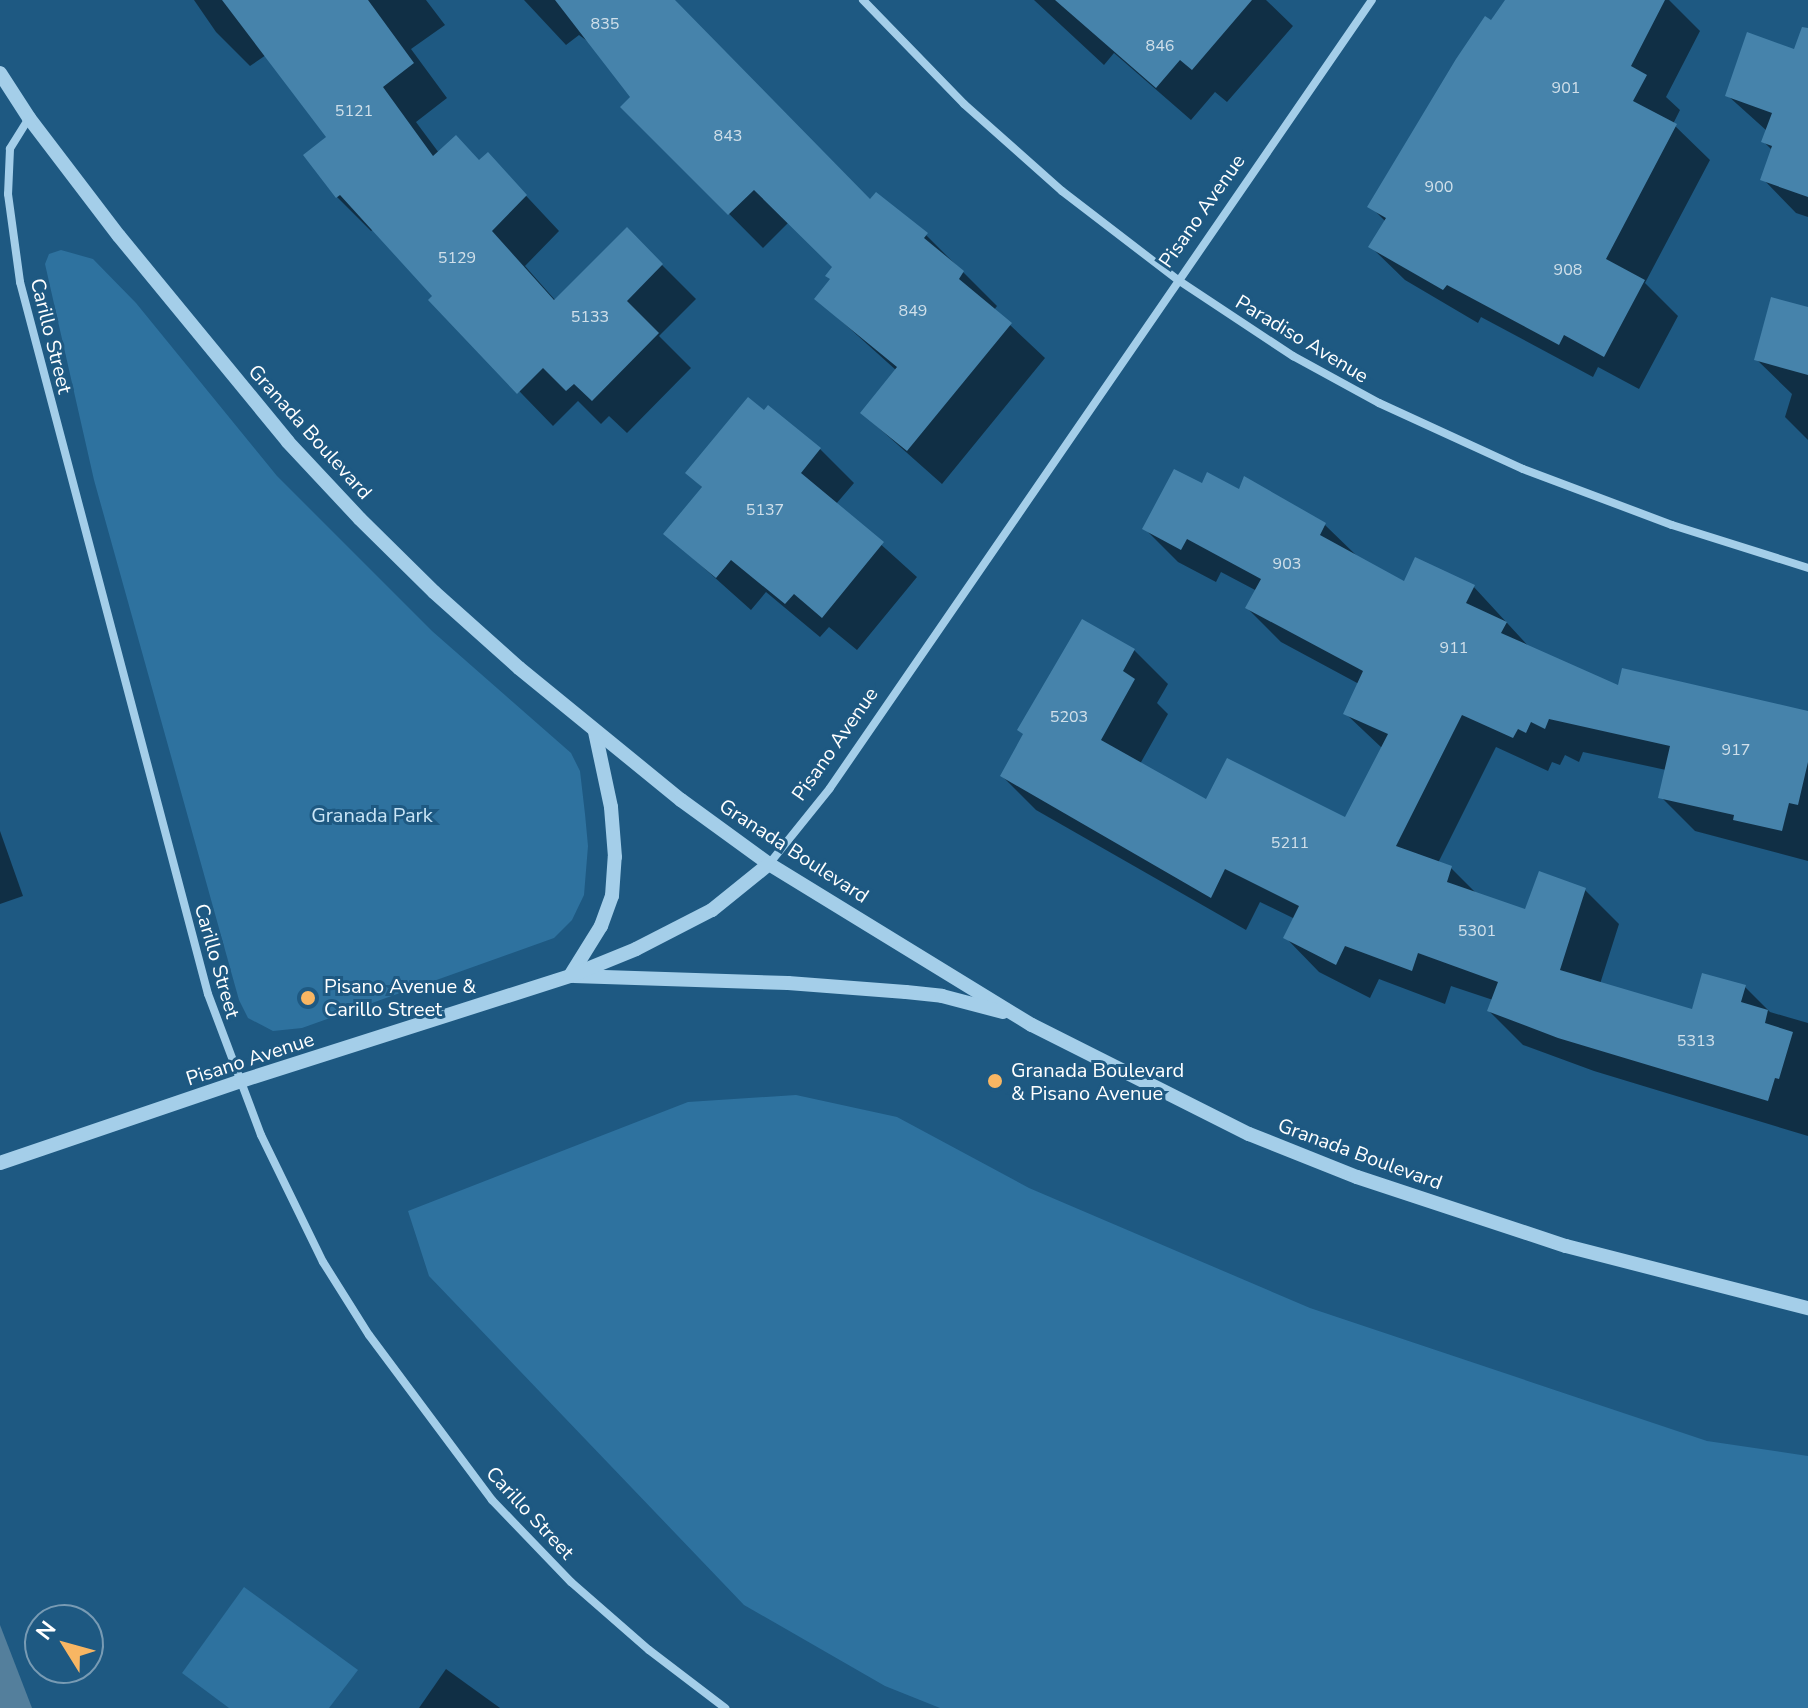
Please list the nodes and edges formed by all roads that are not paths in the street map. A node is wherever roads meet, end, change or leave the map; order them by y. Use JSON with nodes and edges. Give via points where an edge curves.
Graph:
{"nodes":[{"id":1,"x":863,"y":0,"type":"edge"},
{"id":2,"x":1372,"y":0,"type":"edge"},
{"id":3,"x":0,"y":73,"type":"edge"},
{"id":4,"x":29,"y":118,"type":"junction"},
{"id":5,"x":1178,"y":280,"type":"junction"},
{"id":6,"x":1808,"y":568,"type":"edge"},
{"id":7,"x":595,"y":732,"type":"junction"},
{"id":8,"x":769,"y":864,"type":"junction"},
{"id":9,"x":570,"y":976,"type":"junction"},
{"id":10,"x":1014,"y":1014,"type":"junction"},
{"id":11,"x":238,"y":1082,"type":"junction"},
{"id":12,"x":0,"y":1163,"type":"edge"},
{"id":13,"x":1808,"y":1308,"type":"edge"},
{"id":14,"x":725,"y":1708,"type":"edge"}],
"edges":[{"from":1,"to":5,"type":"street","name":"Paradiso Avenue","via":[[964,104],[1062,191]]},
{"from":2,"to":5,"type":"street","name":"Pisano Avenue"},
{"from":3,"to":4,"type":"street","name":"Granada Boulevard"},
{"from":4,"to":7,"type":"street","name":"Granada Boulevard","via":[[288,442],[434,592]]},
{"from":4,"to":11,"type":"street","name":"Carillo Street","via":[[10,149],[9,164],[20,282],[208,994]]},
{"from":5,"to":6,"type":"street","name":"Paradiso Avenue","via":[[1293,356],[1450,438],[1605,502]]},
{"from":5,"to":8,"type":"street","name":"Pisano Avenue","via":[[830,788]]},
{"from":7,"to":8,"type":"street","name":"Granada Boulevard"},
{"from":7,"to":9,"type":"street","via":[[611,807],[612,896],[601,926]]},
{"from":8,"to":9,"type":"street","name":"Pisano Avenue","via":[[712,910]]},
{"from":8,"to":10,"type":"street","name":"Granada Boulevard"},
{"from":9,"to":10,"type":"street","via":[[906,992]]},
{"from":9,"to":11,"type":"street","name":"Pisano Avenue"},
{"from":10,"to":13,"type":"street","name":"Granada Boulevard","via":[[1249,1134],[1357,1177],[1566,1246]]},
{"from":11,"to":12,"type":"street","name":"Pisano Avenue"},
{"from":11,"to":14,"type":"street","name":"Carillo Street","via":[[323,1262],[455,1453],[571,1582]]}]}
